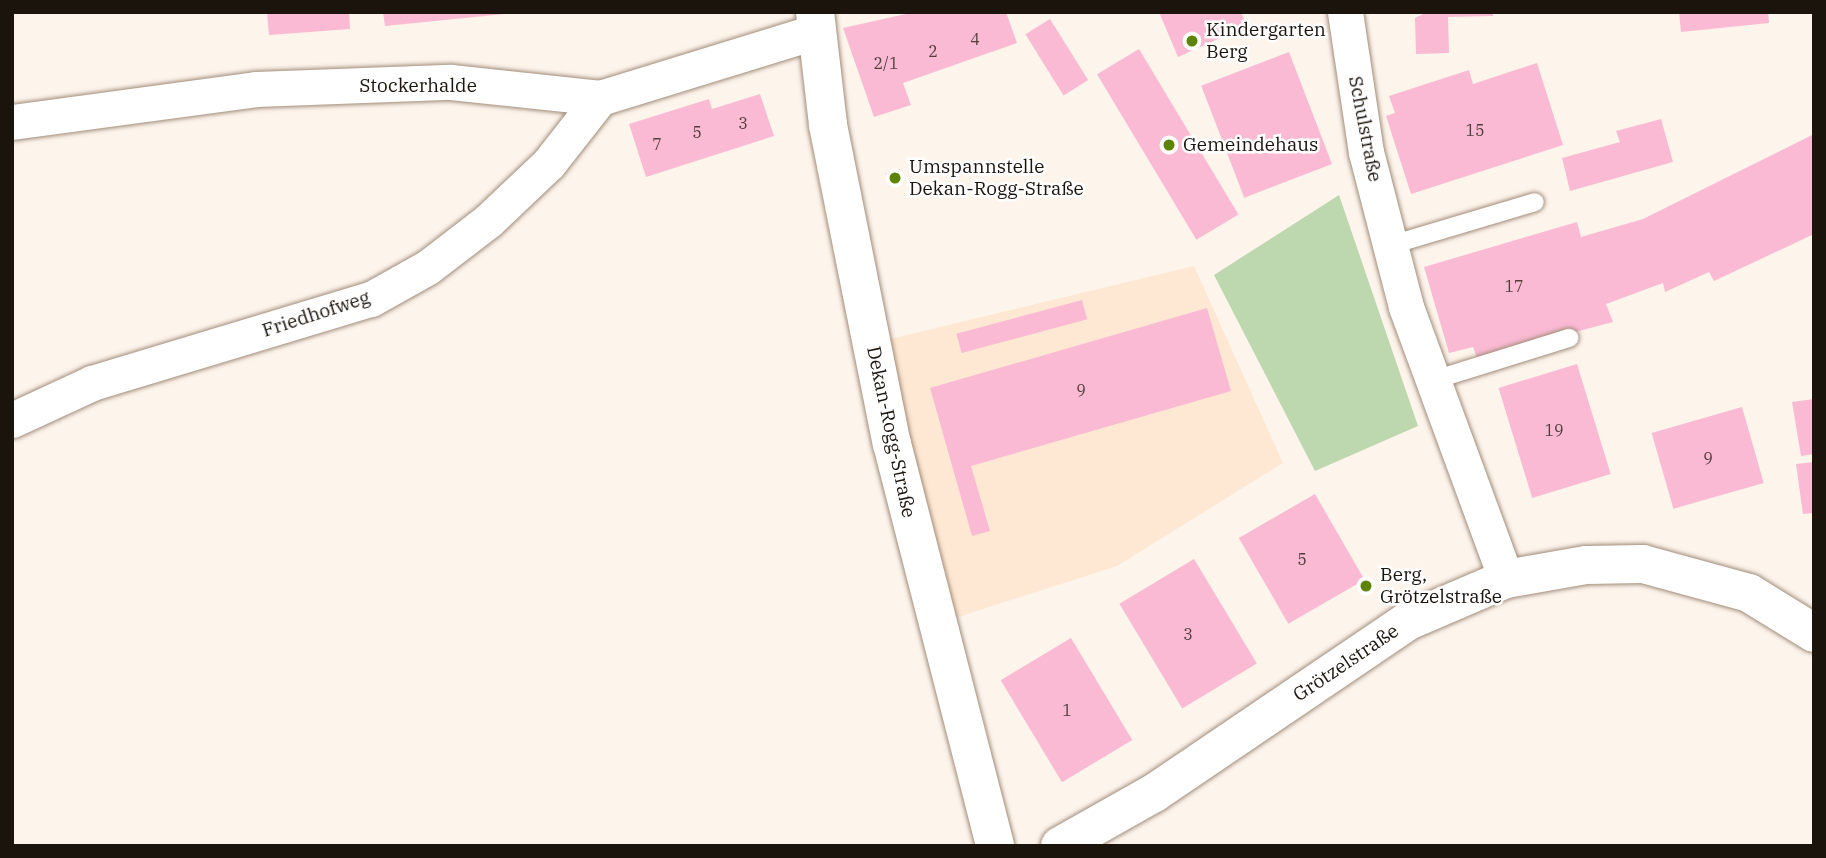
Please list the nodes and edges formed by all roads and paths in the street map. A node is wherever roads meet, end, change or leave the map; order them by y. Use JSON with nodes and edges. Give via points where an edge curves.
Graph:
{"nodes":[{"id":1,"x":1345,"y":12,"type":"edge"},
{"id":2,"x":815,"y":22,"type":"edge"},
{"id":3,"x":600,"y":98,"type":"junction"},
{"id":4,"x":12,"y":121,"type":"edge"},
{"id":5,"x":1535,"y":202,"type":"dead end"},
{"id":6,"x":1391,"y":245,"type":"junction"},
{"id":7,"x":1569,"y":338,"type":"dead end"},
{"id":8,"x":1431,"y":381,"type":"junction"},
{"id":9,"x":12,"y":420,"type":"edge"},
{"id":10,"x":1506,"y":579,"type":"junction"},
{"id":11,"x":1814,"y":634,"type":"edge"},
{"id":12,"x":995,"y":846,"type":"edge"},
{"id":13,"x":1060,"y":846,"type":"edge"}],
"edges":[{"from":1,"to":6,"type":"street","name":"Schulstraße","via":[[1366,152]]},
{"from":2,"to":3,"type":"street","name":"Stockerhalde"},
{"from":2,"to":12,"type":"street","name":"Dekan-Rogg-Straße","via":[[892,444]]},
{"from":3,"to":4,"type":"street","name":"Stockerhalde","via":[[451,82],[256,89]]},
{"from":3,"to":9,"type":"street","name":"Friedhofweg","via":[[549,163],[489,219],[428,267],[371,299],[92,383]]},
{"from":5,"to":6,"type":"lane"},
{"from":6,"to":8,"type":"street","name":"Schulstraße"},
{"from":7,"to":8,"type":"lane"},
{"from":8,"to":10,"type":"street","name":"Schulstraße"},
{"from":10,"to":11,"type":"street","name":"Grötzelstraße","via":[[1586,565],[1643,564],[1749,593]]},
{"from":10,"to":13,"type":"street","name":"Grötzelstraße","via":[[1408,621],[1154,793]]}]}
